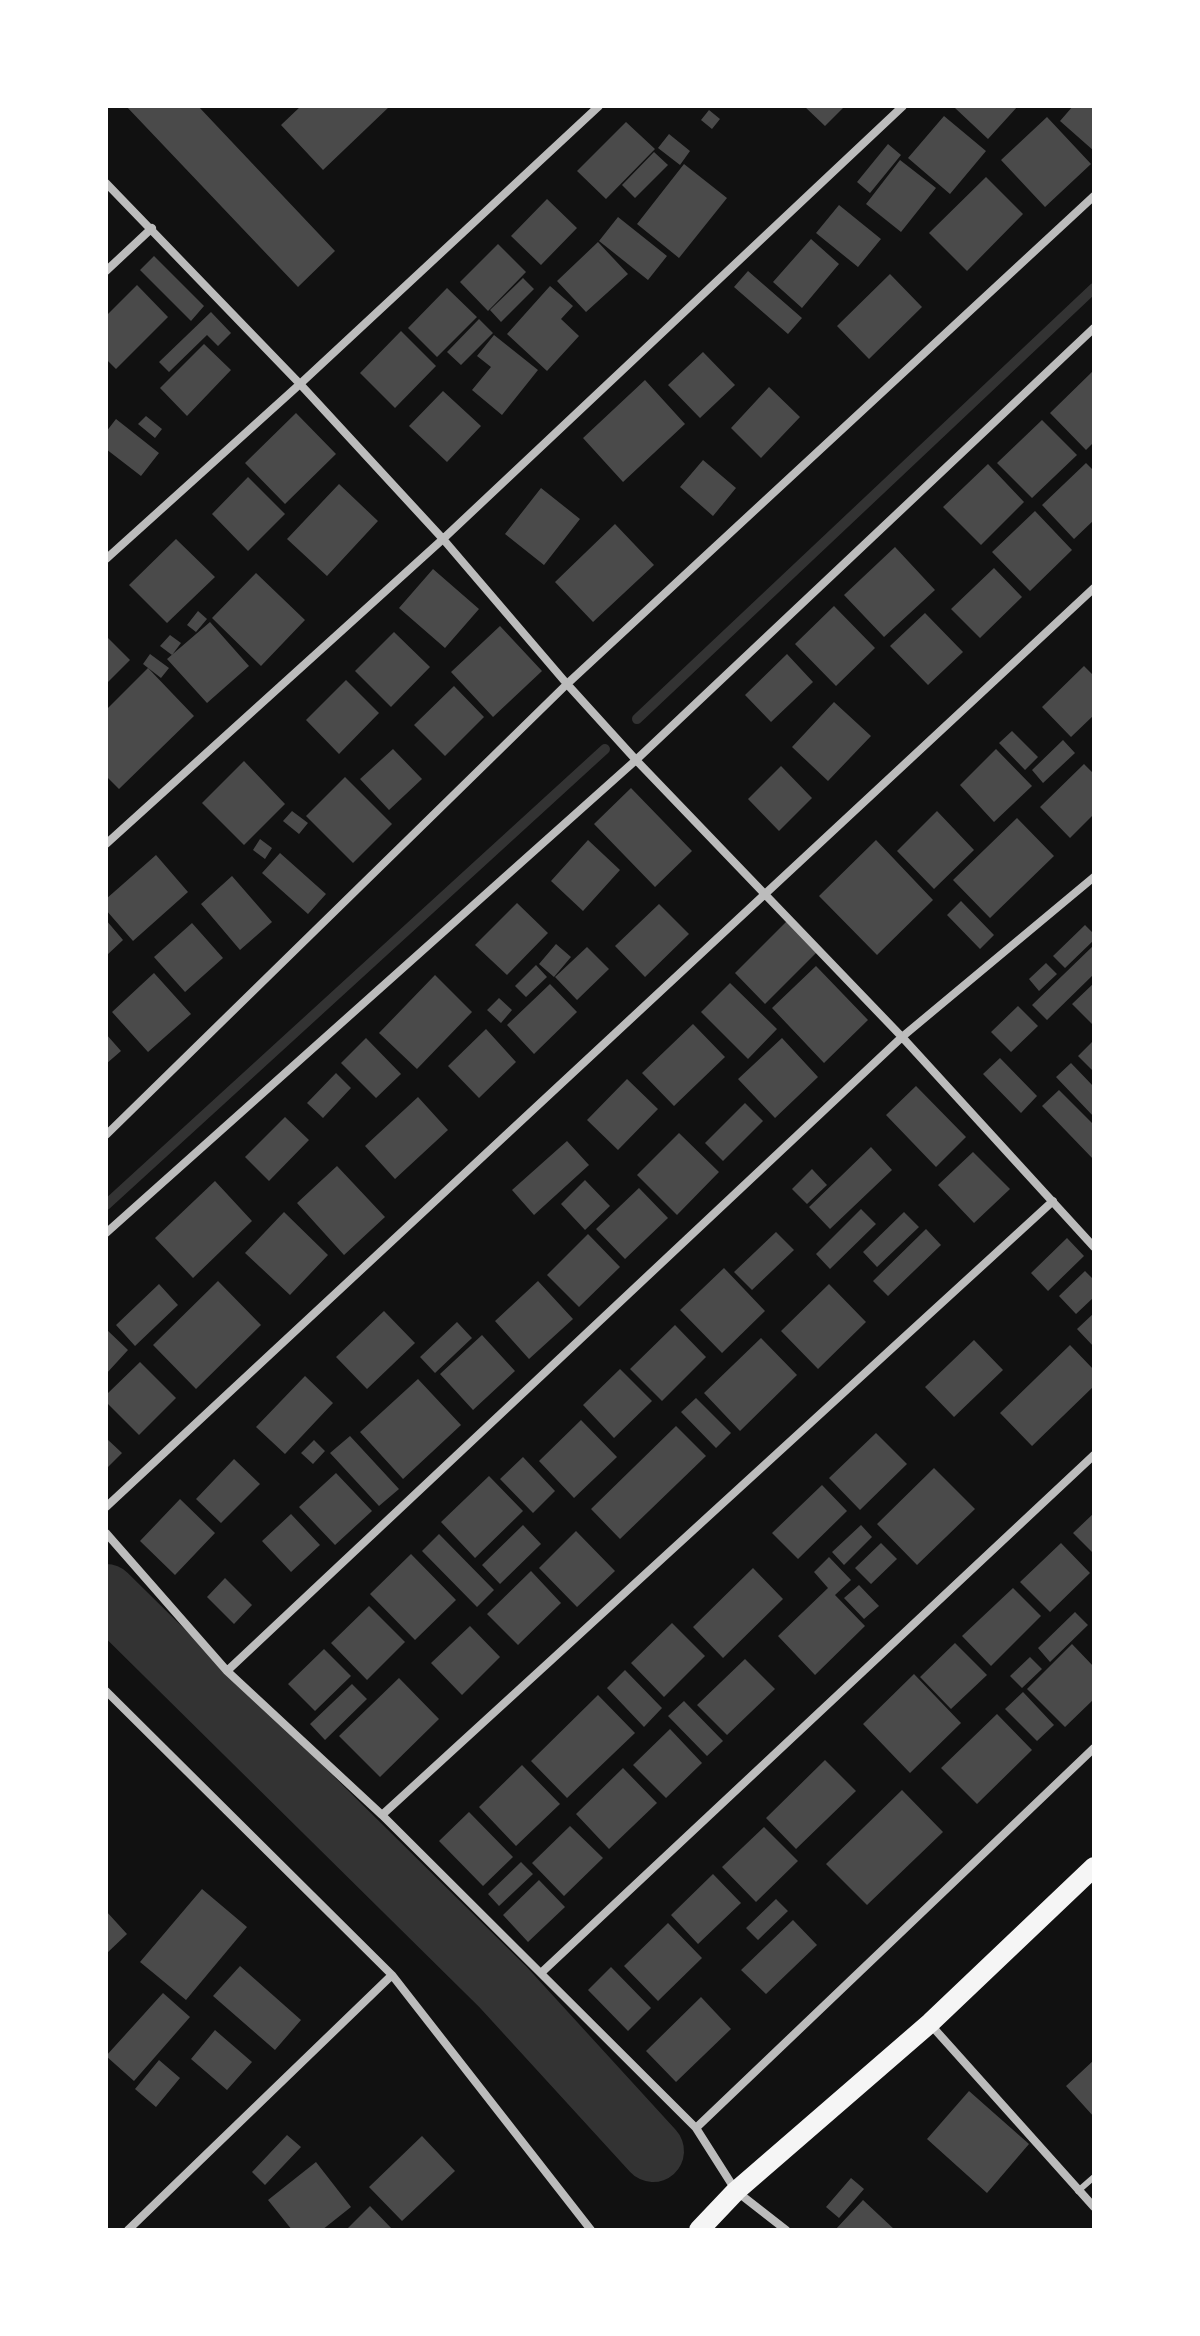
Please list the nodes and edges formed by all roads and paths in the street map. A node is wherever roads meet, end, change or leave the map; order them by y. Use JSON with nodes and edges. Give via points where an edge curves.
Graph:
{"nodes":[{"id":1,"x":599,"y":106,"type":"edge"},
{"id":2,"x":903,"y":106,"type":"edge"},
{"id":3,"x":106,"y":183,"type":"edge"},
{"id":4,"x":1094,"y":196,"type":"edge"},
{"id":5,"x":152,"y":228,"type":"junction"},
{"id":6,"x":106,"y":271,"type":"edge"},
{"id":7,"x":1094,"y":328,"type":"edge"},
{"id":8,"x":300,"y":384,"type":"junction"},
{"id":9,"x":443,"y":539,"type":"junction"},
{"id":10,"x":106,"y":559,"type":"edge"},
{"id":11,"x":1094,"y":588,"type":"edge"},
{"id":12,"x":567,"y":684,"type":"junction"},
{"id":13,"x":636,"y":760,"type":"junction"},
{"id":14,"x":106,"y":844,"type":"edge"},
{"id":15,"x":1094,"y":877,"type":"edge"},
{"id":16,"x":765,"y":895,"type":"junction"},
{"id":17,"x":902,"y":1037,"type":"junction"},
{"id":18,"x":106,"y":1135,"type":"edge"},
{"id":19,"x":1053,"y":1201,"type":"junction"},
{"id":20,"x":106,"y":1233,"type":"edge"},
{"id":21,"x":1094,"y":1247,"type":"edge"},
{"id":22,"x":1094,"y":1455,"type":"edge"},
{"id":23,"x":106,"y":1507,"type":"edge"},
{"id":24,"x":106,"y":1533,"type":"edge"},
{"id":25,"x":227,"y":1671,"type":"junction"},
{"id":26,"x":107,"y":1696,"type":"edge"},
{"id":27,"x":1094,"y":1748,"type":"edge"},
{"id":28,"x":382,"y":1815,"type":"junction"},
{"id":29,"x":1094,"y":1867,"type":"edge"},
{"id":30,"x":541,"y":1973,"type":"junction"},
{"id":31,"x":392,"y":1975,"type":"junction"},
{"id":32,"x":930,"y":2023,"type":"junction"},
{"id":33,"x":696,"y":2128,"type":"junction"},
{"id":34,"x":1094,"y":2177,"type":"edge"},
{"id":35,"x":736,"y":2191,"type":"junction"},
{"id":36,"x":1078,"y":2191,"type":"junction"},
{"id":37,"x":1094,"y":2207,"type":"edge"},
{"id":38,"x":128,"y":2230,"type":"edge"},
{"id":39,"x":591,"y":2230,"type":"edge"},
{"id":40,"x":699,"y":2230,"type":"edge"},
{"id":41,"x":786,"y":2230,"type":"edge"}],
"edges":[{"from":1,"to":8,"type":"street"},
{"from":2,"to":9,"type":"street"},
{"from":3,"to":5,"type":"street"},
{"from":4,"to":12,"type":"street"},
{"from":5,"to":6,"type":"street"},
{"from":5,"to":8,"type":"street"},
{"from":7,"to":13,"type":"street"},
{"from":8,"to":9,"type":"street"},
{"from":8,"to":10,"type":"street"},
{"from":9,"to":12,"type":"street"},
{"from":9,"to":14,"type":"street"},
{"from":11,"to":16,"type":"street"},
{"from":12,"to":13,"type":"street"},
{"from":12,"to":18,"type":"street"},
{"from":13,"to":16,"type":"street"},
{"from":13,"to":20,"type":"street"},
{"from":15,"to":17,"type":"street"},
{"from":16,"to":17,"type":"street"},
{"from":16,"to":23,"type":"street"},
{"from":17,"to":19,"type":"street"},
{"from":17,"to":25,"type":"street"},
{"from":19,"to":21,"type":"street"},
{"from":19,"to":28,"type":"street"},
{"from":22,"to":30,"type":"street"},
{"from":24,"to":25,"type":"street"},
{"from":25,"to":28,"type":"street"},
{"from":26,"to":31,"type":"street"},
{"from":27,"to":33,"type":"street"},
{"from":28,"to":30,"type":"street"},
{"from":29,"to":32,"type":"main road"},
{"from":30,"to":33,"type":"street"},
{"from":31,"to":38,"type":"street"},
{"from":31,"to":39,"type":"street"},
{"from":32,"to":35,"type":"main road"},
{"from":32,"to":36,"type":"street"},
{"from":33,"to":35,"type":"street"},
{"from":34,"to":36,"type":"lane"},
{"from":35,"to":40,"type":"main road"},
{"from":35,"to":41,"type":"street"},
{"from":36,"to":37,"type":"street"}]}
